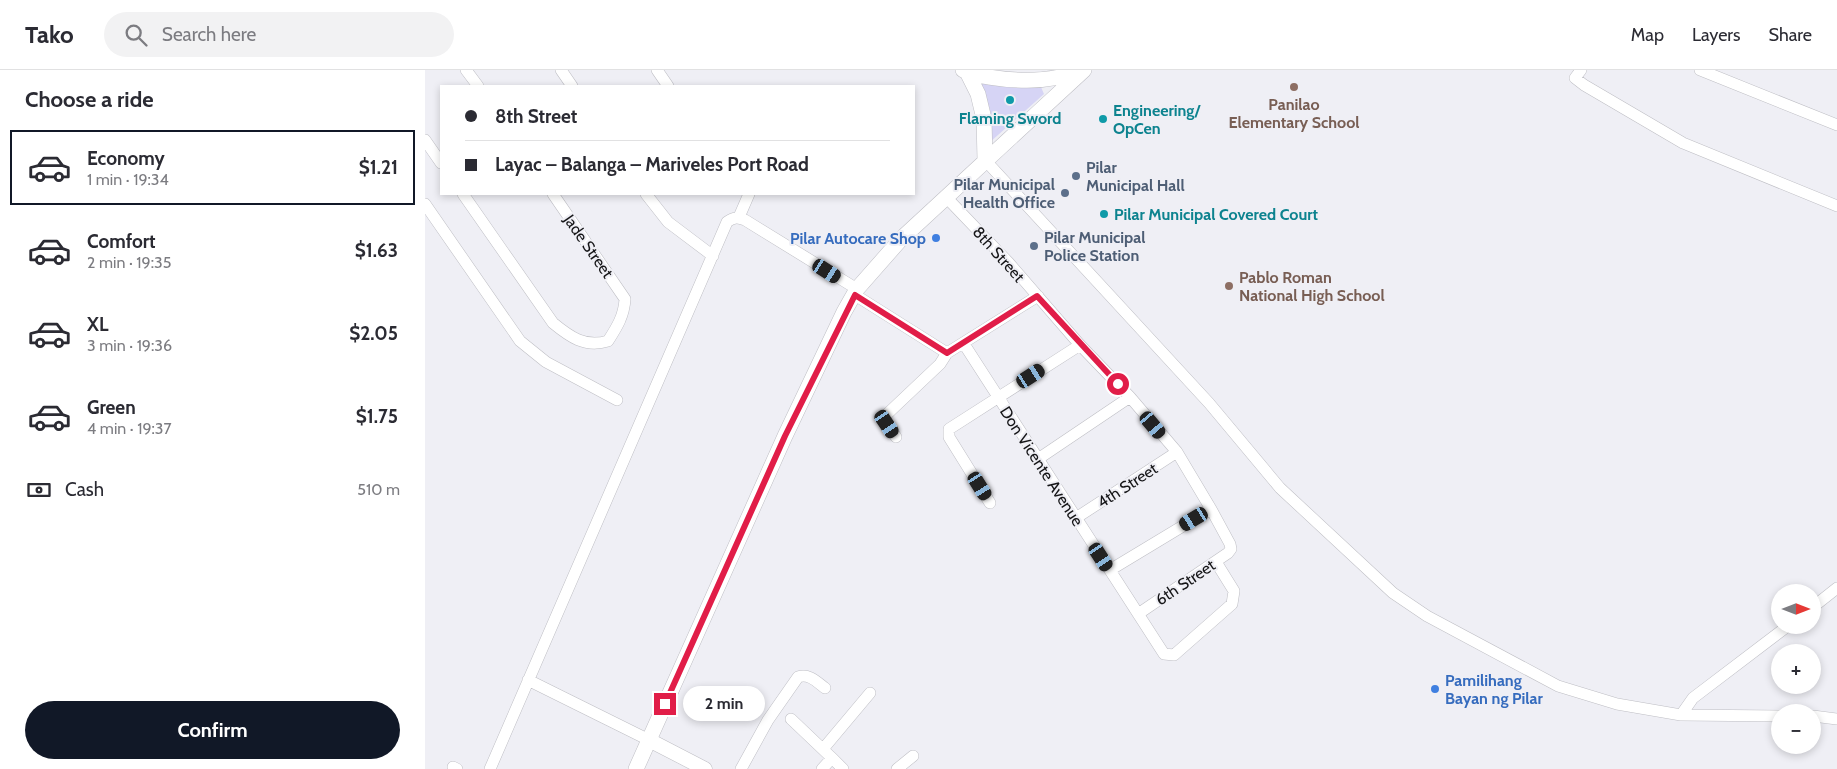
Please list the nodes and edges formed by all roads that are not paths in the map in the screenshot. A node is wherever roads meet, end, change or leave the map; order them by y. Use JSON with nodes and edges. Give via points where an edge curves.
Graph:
{"nodes":[{"id":1,"x":466,"y":70,"type":"edge"},
{"id":2,"x":561,"y":70,"type":"edge"},
{"id":3,"x":657,"y":70,"type":"edge"},
{"id":4,"x":1083,"y":70,"type":"edge"},
{"id":5,"x":1581,"y":70,"type":"edge"},
{"id":6,"x":1700,"y":70,"type":"edge"},
{"id":7,"x":965,"y":71,"type":"edge"},
{"id":8,"x":477,"y":85,"type":"edge"},
{"id":9,"x":571,"y":85,"type":"edge"},
{"id":10,"x":667,"y":85,"type":"edge"},
{"id":11,"x":1837,"y":125,"type":"edge"},
{"id":12,"x":425,"y":140,"type":"edge"},
{"id":13,"x":985,"y":160,"type":"junction"},
{"id":14,"x":440,"y":162,"type":"edge"},
{"id":15,"x":464,"y":195,"type":"edge"},
{"id":16,"x":554,"y":195,"type":"edge"},
{"id":17,"x":647,"y":195,"type":"edge"},
{"id":18,"x":749,"y":195,"type":"edge"},
{"id":19,"x":946,"y":197,"type":"junction"},
{"id":20,"x":425,"y":204,"type":"edge"},
{"id":21,"x":1837,"y":206,"type":"edge"},
{"id":22,"x":739,"y":217,"type":"junction"},
{"id":23,"x":713,"y":256,"type":"junction"},
{"id":24,"x":856,"y":292,"type":"junction"},
{"id":25,"x":1037,"y":296,"type":"junction"},
{"id":26,"x":964,"y":344,"type":"junction"},
{"id":27,"x":1080,"y":345,"type":"junction"},
{"id":28,"x":947,"y":353,"type":"junction"},
{"id":29,"x":1130,"y":397,"type":"junction"},
{"id":30,"x":998,"y":398,"type":"junction"},
{"id":31,"x":617,"y":400,"type":"dead end"},
{"id":32,"x":896,"y":437,"type":"dead end"},
{"id":33,"x":1177,"y":452,"type":"junction"},
{"id":34,"x":1038,"y":459,"type":"junction"},
{"id":35,"x":990,"y":503,"type":"dead end"},
{"id":36,"x":1211,"y":509,"type":"junction"},
{"id":37,"x":1076,"y":518,"type":"junction"},
{"id":38,"x":1231,"y":549,"type":"joint"},
{"id":39,"x":1216,"y":562,"type":"junction"},
{"id":40,"x":1110,"y":570,"type":"junction"},
{"id":41,"x":1837,"y":588,"type":"edge"},
{"id":42,"x":1821,"y":601,"type":"edge"},
{"id":43,"x":1138,"y":614,"type":"junction"},
{"id":44,"x":1777,"y":634,"type":"edge"},
{"id":45,"x":528,"y":680,"type":"junction"},
{"id":46,"x":825,"y":688,"type":"dead end"},
{"id":47,"x":870,"y":693,"type":"dead end"},
{"id":48,"x":1681,"y":715,"type":"junction"},
{"id":49,"x":1771,"y":716,"type":"edge"},
{"id":50,"x":1821,"y":717,"type":"edge"},
{"id":51,"x":791,"y":719,"type":"dead end"},
{"id":52,"x":1837,"y":719,"type":"edge"},
{"id":53,"x":649,"y":740,"type":"junction"},
{"id":54,"x":823,"y":749,"type":"junction"},
{"id":55,"x":913,"y":756,"type":"dead end"},
{"id":56,"x":832,"y":758,"type":"junction"},
{"id":57,"x":490,"y":769,"type":"edge"},
{"id":58,"x":636,"y":769,"type":"edge"},
{"id":59,"x":705,"y":769,"type":"edge"},
{"id":60,"x":741,"y":769,"type":"edge"},
{"id":61,"x":822,"y":769,"type":"edge"},
{"id":62,"x":843,"y":769,"type":"edge"},
{"id":63,"x":897,"y":769,"type":"edge"}],
"edges":[{"from":1,"to":8,"type":"street"},
{"from":2,"to":9,"type":"street"},
{"from":3,"to":10,"type":"street"},
{"from":4,"to":7,"type":"main road","via":[[1031,81],[1006,80]]},
{"from":4,"to":13,"type":"main road"},
{"from":5,"to":21,"type":"street","via":[[1575,78],[1584,85],[1683,143]]},
{"from":6,"to":11,"type":"street"},
{"from":7,"to":13,"type":"main road","via":[[978,94],[984,119]]},
{"from":12,"to":14,"type":"street"},
{"from":13,"to":19,"type":"main road"},
{"from":13,"to":48,"type":"street","via":[[1209,403],[1280,488],[1393,593],[1427,616],[1558,686],[1617,704]]},
{"from":15,"to":16,"type":"street","name":"Jade Street","via":[[553,323],[581,342],[608,341],[619,323],[625,299]]},
{"from":17,"to":23,"type":"street","via":[[668,222]]},
{"from":18,"to":22,"type":"street"},
{"from":19,"to":24,"type":"main road","via":[[898,242]]},
{"from":19,"to":25,"type":"street","name":"8th Street"},
{"from":20,"to":31,"type":"street","via":[[520,341],[546,362]]},
{"from":22,"to":23,"type":"street","via":[[727,222]]},
{"from":22,"to":24,"type":"street"},
{"from":23,"to":45,"type":"street"},
{"from":24,"to":28,"type":"street"},
{"from":24,"to":53,"type":"main road","via":[[785,436]]},
{"from":25,"to":26,"type":"street"},
{"from":25,"to":27,"type":"street","name":"8th Street"},
{"from":26,"to":28,"type":"street"},
{"from":26,"to":30,"type":"street","name":"Don Vicente Avenue"},
{"from":27,"to":29,"type":"street","name":"8th Street"},
{"from":27,"to":30,"type":"street"},
{"from":28,"to":32,"type":"street","via":[[940,364],[885,416]]},
{"from":29,"to":33,"type":"street","name":"8th Street"},
{"from":29,"to":34,"type":"street"},
{"from":30,"to":34,"type":"street","name":"Don Vicente Avenue"},
{"from":30,"to":35,"type":"street","via":[[949,429],[949,437]]},
{"from":33,"to":36,"type":"street","name":"8th Street"},
{"from":33,"to":37,"type":"street","name":"4th Street"},
{"from":34,"to":37,"type":"street","name":"Don Vicente Avenue"},
{"from":36,"to":38,"type":"street","name":"8th Street"},
{"from":36,"to":40,"type":"street"},
{"from":37,"to":40,"type":"street","name":"Don Vicente Avenue"},
{"from":38,"to":39,"type":"street","name":"6th Street"},
{"from":39,"to":43,"type":"street","name":"6th Street"},
{"from":39,"to":43,"type":"street","name":"Don Vicente Avenue","via":[[1234,591],[1232,604],[1174,654],[1164,654]]},
{"from":40,"to":43,"type":"street","name":"Don Vicente Avenue"},
{"from":41,"to":42,"type":"street"},
{"from":44,"to":48,"type":"street","via":[[1693,698]]},
{"from":45,"to":53,"type":"street"},
{"from":45,"to":57,"type":"street"},
{"from":46,"to":60,"type":"street","via":[[810,677],[798,677],[767,720]]},
{"from":47,"to":54,"type":"street"},
{"from":48,"to":49,"type":"street"},
{"from":50,"to":52,"type":"street"},
{"from":51,"to":54,"type":"street"},
{"from":53,"to":58,"type":"main road"},
{"from":53,"to":59,"type":"street"},
{"from":54,"to":56,"type":"street"},
{"from":55,"to":63,"type":"street"},
{"from":56,"to":61,"type":"street"},
{"from":56,"to":62,"type":"street"}]}
